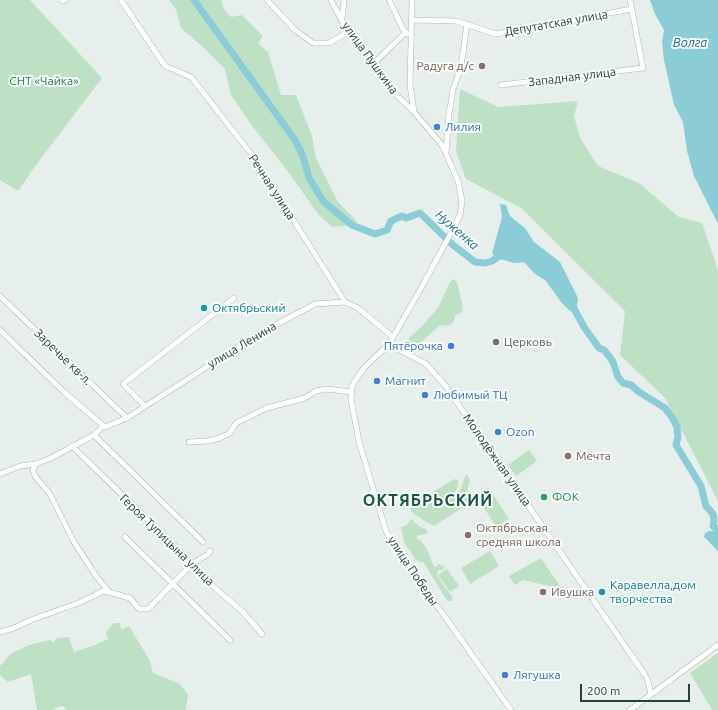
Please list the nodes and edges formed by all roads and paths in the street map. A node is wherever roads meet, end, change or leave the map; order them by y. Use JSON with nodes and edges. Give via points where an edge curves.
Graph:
{"nodes":[{"id":1,"x":121,"y":0,"type":"edge"},
{"id":2,"x":267,"y":0,"type":"edge"},
{"id":3,"x":331,"y":0,"type":"edge"},
{"id":4,"x":344,"y":0,"type":"edge"},
{"id":5,"x":388,"y":0,"type":"edge"},
{"id":6,"x":412,"y":0,"type":"edge"},
{"id":7,"x":630,"y":0,"type":"edge"},
{"id":8,"x":632,"y":9,"type":"junction"},
{"id":9,"x":342,"y":20,"type":"junction"},
{"id":10,"x":411,"y":20,"type":"junction"},
{"id":11,"x":467,"y":24,"type":"junction"},
{"id":12,"x":348,"y":32,"type":"junction"},
{"id":13,"x":406,"y":32,"type":"junction"},
{"id":14,"x":411,"y":38,"type":"junction"},
{"id":15,"x":372,"y":65,"type":"junction"},
{"id":16,"x":501,"y":85,"type":"dead end"},
{"id":17,"x":414,"y":112,"type":"junction"},
{"id":18,"x":446,"y":152,"type":"junction"},
{"id":19,"x":0,"y":296,"type":"edge"},
{"id":20,"x":234,"y":298,"type":"dead end"},
{"id":21,"x":345,"y":302,"type":"junction"},
{"id":22,"x":0,"y":330,"type":"edge"},
{"id":23,"x":393,"y":337,"type":"junction"},
{"id":24,"x":389,"y":344,"type":"junction"},
{"id":25,"x":351,"y":392,"type":"junction"},
{"id":26,"x":145,"y":406,"type":"junction"},
{"id":27,"x":127,"y":418,"type":"junction"},
{"id":28,"x":105,"y":427,"type":"junction"},
{"id":29,"x":94,"y":435,"type":"junction"},
{"id":30,"x":189,"y":442,"type":"dead end"},
{"id":31,"x":72,"y":446,"type":"junction"},
{"id":32,"x":36,"y":464,"type":"junction"},
{"id":33,"x":0,"y":474,"type":"edge"},
{"id":34,"x":125,"y":537,"type":"dead end"},
{"id":35,"x":203,"y":542,"type":"dead end"},
{"id":36,"x":210,"y":551,"type":"dead end"},
{"id":37,"x":192,"y":564,"type":"junction"},
{"id":38,"x":172,"y":584,"type":"junction"},
{"id":39,"x":110,"y":592,"type":"junction"},
{"id":40,"x":0,"y":632,"type":"edge"},
{"id":41,"x":262,"y":634,"type":"dead end"},
{"id":42,"x":230,"y":640,"type":"dead end"},
{"id":43,"x":718,"y":644,"type":"edge"},
{"id":44,"x":651,"y":694,"type":"junction"},
{"id":45,"x":511,"y":710,"type":"edge"},
{"id":46,"x":630,"y":710,"type":"edge"}],
"edges":[{"from":1,"to":21,"type":"street","name":"Речная улица","via":[[165,66],[191,77],[255,160]]},
{"from":2,"to":12,"type":"street","via":[[295,30],[313,43],[329,43]]},
{"from":3,"to":9,"type":"street","name":"улица Пушкина"},
{"from":4,"to":9,"type":"street"},
{"from":5,"to":13,"type":"street"},
{"from":6,"to":10,"type":"street"},
{"from":7,"to":8,"type":"street"},
{"from":8,"to":11,"type":"street","name":"Депутатская улица","via":[[496,34]]},
{"from":8,"to":16,"type":"street","name":"Западная улица","via":[[643,68]]},
{"from":9,"to":12,"type":"street","name":"улица Пушкина"},
{"from":10,"to":11,"type":"street","name":"Депутатская улица","via":[[456,21]]},
{"from":10,"to":14,"type":"street"},
{"from":11,"to":18,"type":"street","via":[[461,66],[449,114]]},
{"from":12,"to":15,"type":"street","name":"улица Пушкина"},
{"from":13,"to":14,"type":"street"},
{"from":13,"to":15,"type":"street"},
{"from":14,"to":17,"type":"street","via":[[410,84]]},
{"from":15,"to":17,"type":"street","name":"улица Пушкина","via":[[388,87]]},
{"from":17,"to":18,"type":"street","name":"улица Пушкина"},
{"from":18,"to":23,"type":"street","name":"улица Победы","via":[[458,181],[462,201],[460,215]]},
{"from":19,"to":27,"type":"street","name":"Заречье кв-л."},
{"from":20,"to":26,"type":"street","via":[[123,384]]},
{"from":21,"to":23,"type":"street","via":[[358,308]]},
{"from":21,"to":26,"type":"street","name":"улица Ленина","via":[[315,304],[255,336]]},
{"from":22,"to":28,"type":"street","via":[[64,392]]},
{"from":23,"to":24,"type":"street","name":"улица Победы"},
{"from":24,"to":25,"type":"street","name":"улица Победы","via":[[359,374]]},
{"from":24,"to":44,"type":"street","name":"Молодёжная улица","via":[[426,364],[445,385],[645,675]]},
{"from":25,"to":30,"type":"street","via":[[326,389],[316,391],[305,398],[267,408],[236,423],[230,433],[220,438]]},
{"from":25,"to":45,"type":"street","name":"улица Победы","via":[[359,442],[386,531]]},
{"from":26,"to":27,"type":"street","name":"улица Ленина"},
{"from":27,"to":28,"type":"street","name":"улица Ленина"},
{"from":28,"to":29,"type":"street","name":"улица Ленина"},
{"from":29,"to":31,"type":"street","name":"улица Ленина"},
{"from":29,"to":35,"type":"street","name":"Героя Тупицына улица"},
{"from":31,"to":32,"type":"street","name":"улица Ленина"},
{"from":31,"to":37,"type":"street","name":"Героя Тупицына улица"},
{"from":32,"to":33,"type":"street","name":"улица Ленина","via":[[20,466]]},
{"from":32,"to":39,"type":"street","via":[[33,470],[35,476],[50,494],[74,542],[96,576]]},
{"from":34,"to":38,"type":"street"},
{"from":36,"to":37,"type":"street"},
{"from":37,"to":38,"type":"street"},
{"from":37,"to":41,"type":"street","name":"Героя Тупицына улица","via":[[242,611]]},
{"from":38,"to":39,"type":"street","via":[[148,609],[139,609],[130,598]]},
{"from":38,"to":42,"type":"street"},
{"from":39,"to":40,"type":"street","via":[[103,591],[81,602]]},
{"from":43,"to":44,"type":"street"},
{"from":44,"to":46,"type":"street"}]}
